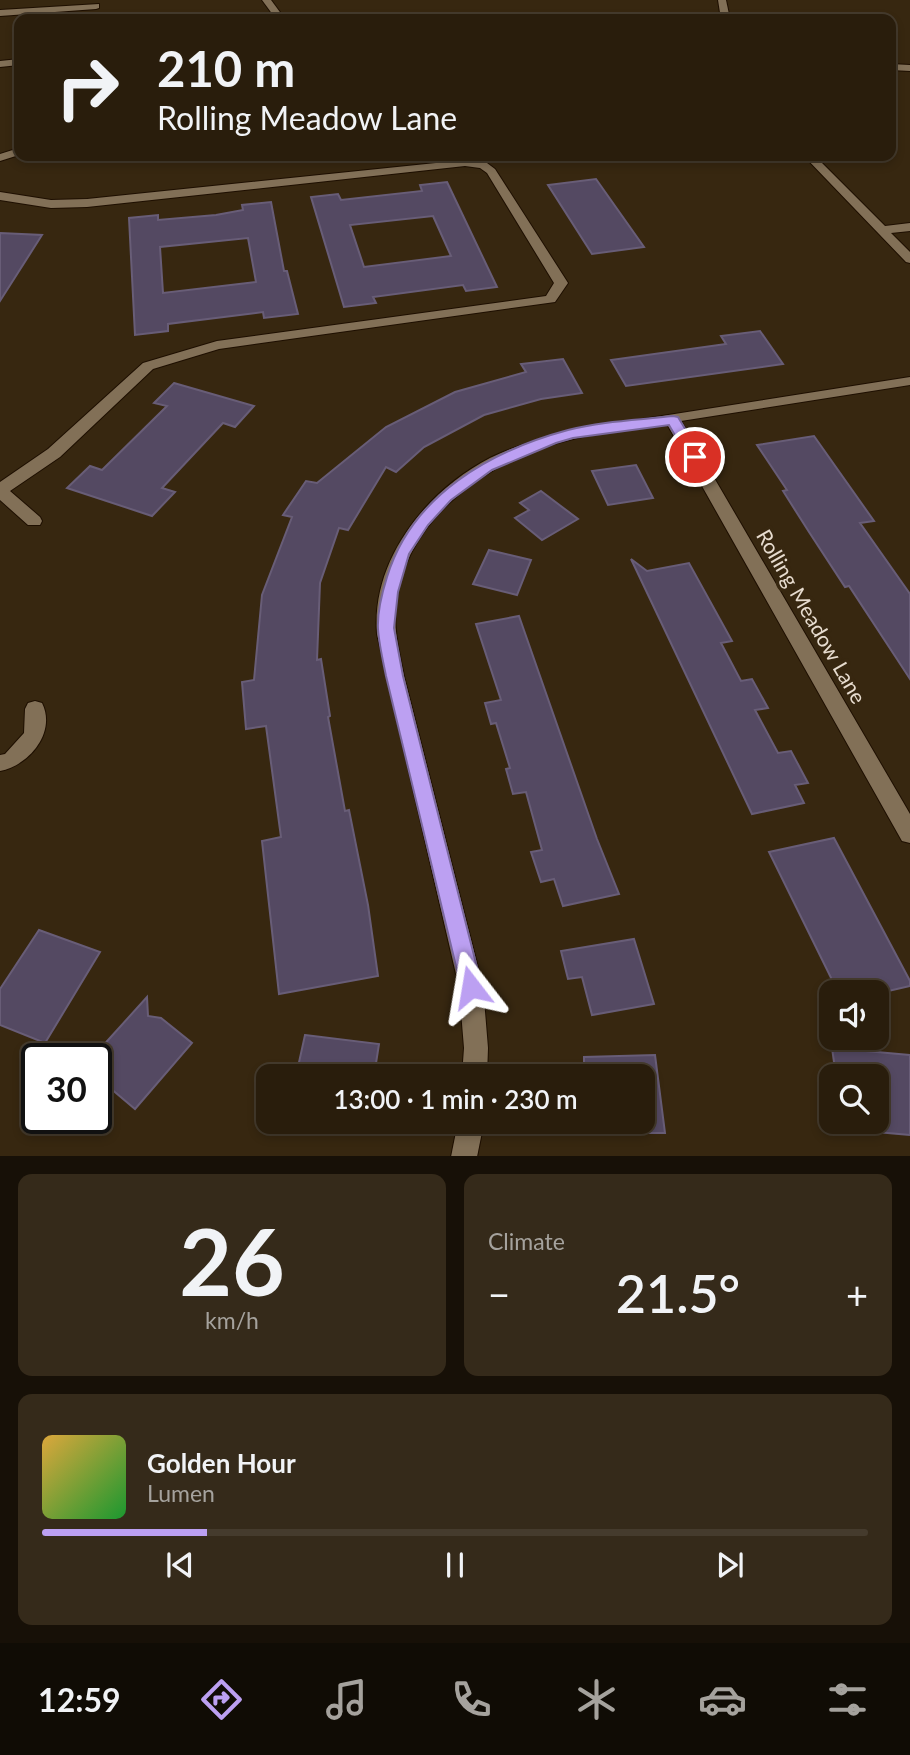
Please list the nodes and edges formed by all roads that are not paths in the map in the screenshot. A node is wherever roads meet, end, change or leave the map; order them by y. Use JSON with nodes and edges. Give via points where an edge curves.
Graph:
{"nodes":[{"id":1,"x":266,"y":0,"type":"edge"},
{"id":2,"x":96,"y":6,"type":"dead end"},
{"id":3,"x":0,"y":13,"type":"edge"},
{"id":4,"x":277,"y":14,"type":"edge"},
{"id":5,"x":814,"y":161,"type":"edge"},
{"id":6,"x":0,"y":196,"type":"edge"},
{"id":7,"x":910,"y":227,"type":"edge"},
{"id":8,"x":883,"y":230,"type":"junction"},
{"id":9,"x":910,"y":259,"type":"edge"},
{"id":10,"x":910,"y":382,"type":"edge"},
{"id":11,"x":673,"y":420,"type":"junction"},
{"id":12,"x":0,"y":491,"type":"edge"},
{"id":13,"x":34,"y":521,"type":"dead end"},
{"id":14,"x":36,"y":709,"type":"dead end"},
{"id":15,"x":0,"y":763,"type":"edge"},
{"id":16,"x":910,"y":834,"type":"edge"},
{"id":17,"x":475,"y":1064,"type":"edge"},
{"id":18,"x":469,"y":1134,"type":"edge"},
{"id":19,"x":464,"y":1156,"type":"edge"}],
"edges":[{"from":1,"to":4,"type":"street"},
{"from":2,"to":3,"type":"street"},
{"from":5,"to":8,"type":"street"},
{"from":6,"to":12,"type":"street","via":[[51,204],[87,203],[465,163],[483,165],[502,184],[561,283],[550,299],[217,345],[148,366],[54,453]]},
{"from":7,"to":8,"type":"street"},
{"from":8,"to":9,"type":"street"},
{"from":10,"to":11,"type":"street"},
{"from":11,"to":16,"type":"street","name":"Rolling Meadow Lane"},
{"from":11,"to":17,"type":"street","via":[[572,433],[486,466],[445,496],[422,521],[402,554],[390,592],[386,628],[471,987]]},
{"from":12,"to":13,"type":"street"},
{"from":14,"to":15,"type":"street","via":[[34,736],[11,761]]},
{"from":18,"to":19,"type":"street"}]}
